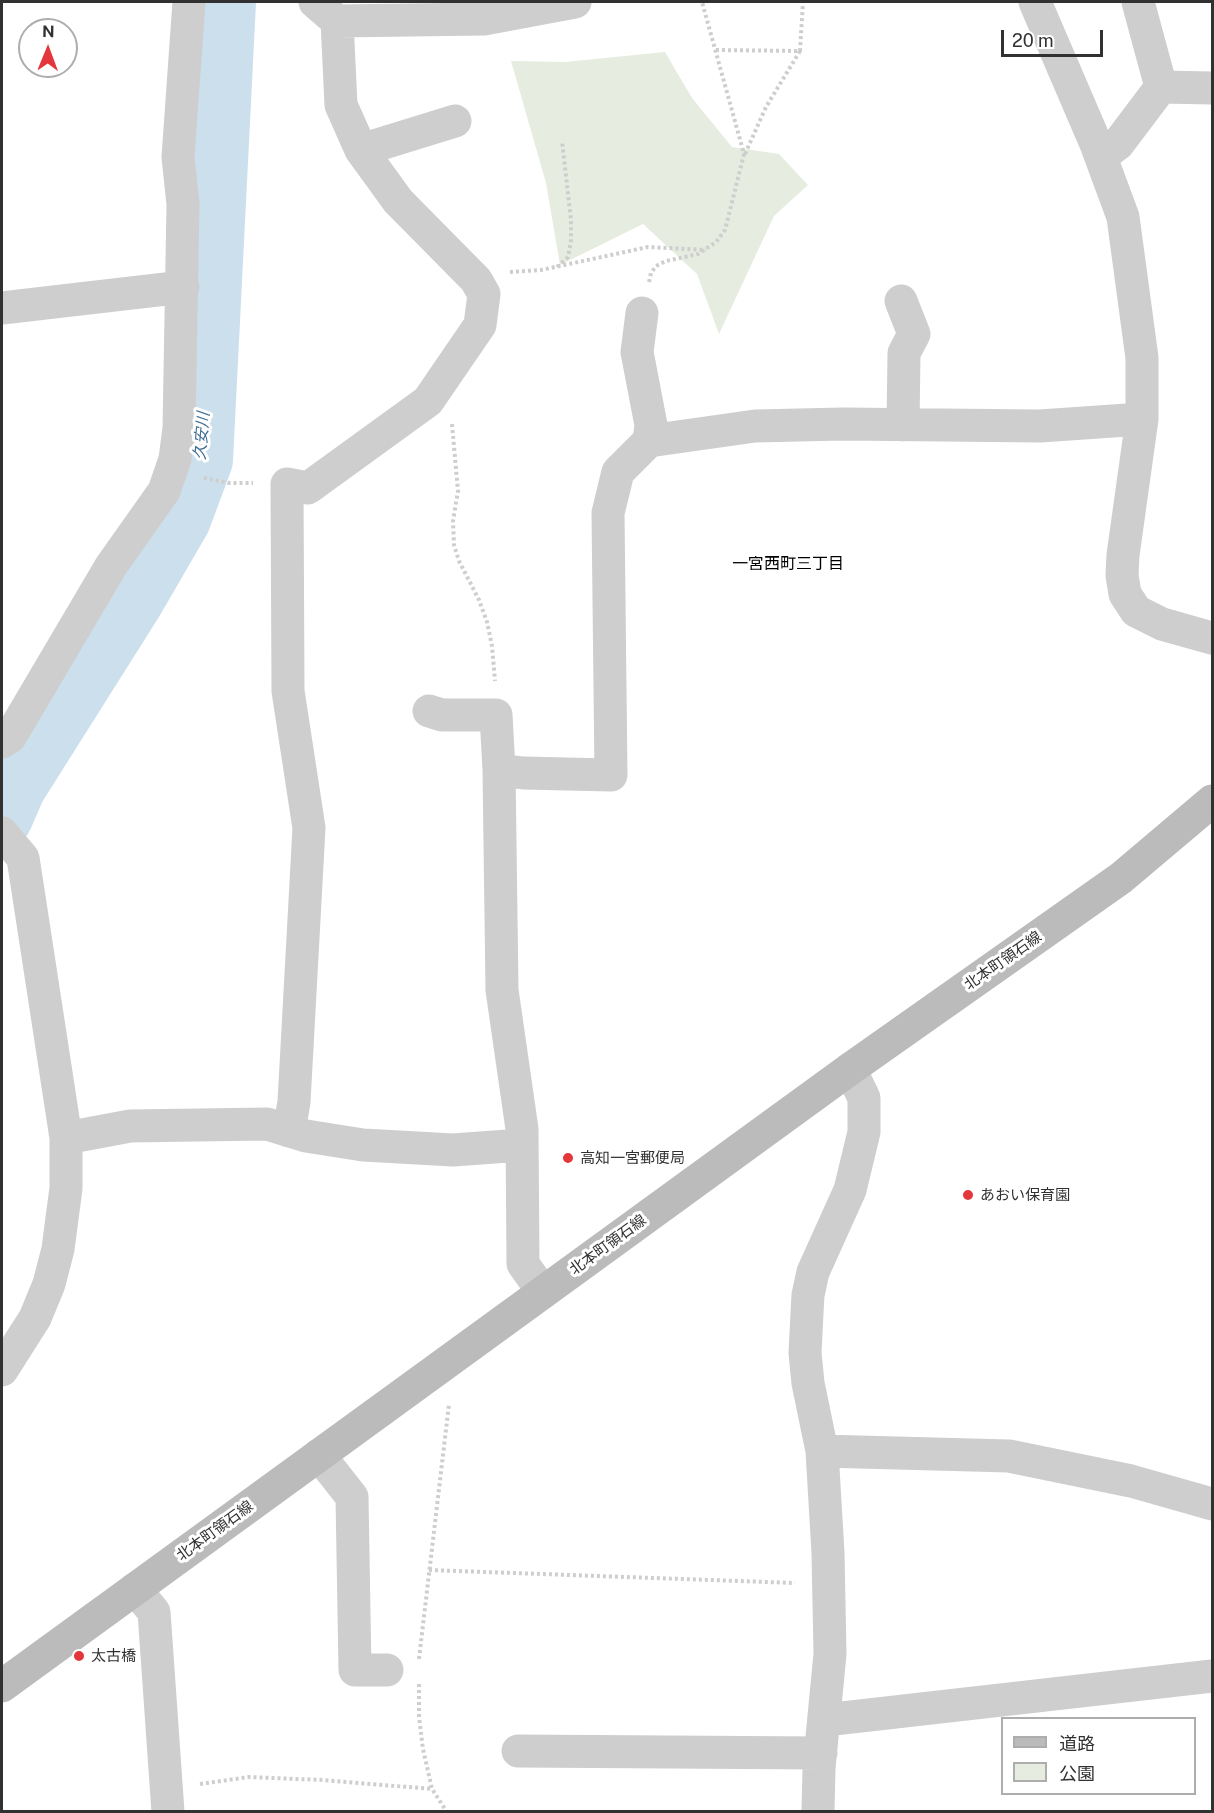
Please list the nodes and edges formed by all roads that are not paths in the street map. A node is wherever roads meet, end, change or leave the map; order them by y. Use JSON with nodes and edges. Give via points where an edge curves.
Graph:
{"nodes":[{"id":1,"x":189,"y":2,"type":"edge"},
{"id":2,"x":575,"y":2,"type":"edge"},
{"id":3,"x":1035,"y":2,"type":"edge"},
{"id":4,"x":1138,"y":2,"type":"edge"},
{"id":5,"x":326,"y":11,"type":"edge"},
{"id":6,"x":1161,"y":87,"type":"junction"},
{"id":7,"x":1212,"y":88,"type":"edge"},
{"id":8,"x":455,"y":121,"type":"dead end"},
{"id":9,"x":361,"y":150,"type":"junction"},
{"id":10,"x":1101,"y":157,"type":"junction"},
{"id":11,"x":183,"y":286,"type":"junction"},
{"id":12,"x":901,"y":301,"type":"dead end"},
{"id":13,"x":2,"y":308,"type":"edge"},
{"id":14,"x":642,"y":313,"type":"road end"},
{"id":15,"x":1142,"y":419,"type":"junction"},
{"id":16,"x":903,"y":425,"type":"junction"},
{"id":17,"x":648,"y":441,"type":"junction"},
{"id":18,"x":1212,"y":638,"type":"edge"},
{"id":19,"x":429,"y":711,"type":"dead end"},
{"id":20,"x":2,"y":742,"type":"edge"},
{"id":21,"x":499,"y":770,"type":"junction"},
{"id":22,"x":1212,"y":801,"type":"edge"},
{"id":23,"x":2,"y":833,"type":"edge"},
{"id":24,"x":850,"y":1069,"type":"junction"},
{"id":25,"x":289,"y":1131,"type":"junction"},
{"id":26,"x":66,"y":1138,"type":"junction"},
{"id":27,"x":522,"y":1145,"type":"junction"},
{"id":28,"x":543,"y":1292,"type":"junction"},
{"id":29,"x":2,"y":1370,"type":"edge"},
{"id":30,"x":822,"y":1451,"type":"junction"},
{"id":31,"x":319,"y":1455,"type":"junction"},
{"id":32,"x":1212,"y":1504,"type":"edge"},
{"id":33,"x":135,"y":1589,"type":"junction"},
{"id":34,"x":403,"y":1672,"type":"road end"},
{"id":35,"x":1212,"y":1676,"type":"edge"},
{"id":36,"x":2,"y":1686,"type":"edge"},
{"id":37,"x":825,"y":1720,"type":"junction"},
{"id":38,"x":518,"y":1751,"type":"dead end"},
{"id":39,"x":821,"y":1752,"type":"junction"},
{"id":40,"x":167,"y":1800,"type":"edge"},
{"id":41,"x":818,"y":1812,"type":"edge"}],
"edges":[{"from":1,"to":11,"type":"street","via":[[178,157],[183,204]]},
{"from":2,"to":5,"type":"street","via":[[484,19]]},
{"from":3,"to":10,"type":"street"},
{"from":4,"to":6,"type":"street"},
{"from":5,"to":9,"type":"street","via":[[341,105]]},
{"from":6,"to":7,"type":"street"},
{"from":6,"to":10,"type":"street","via":[[1118,144]]},
{"from":8,"to":9,"type":"street"},
{"from":9,"to":25,"type":"street","via":[[398,201],[476,280],[484,294],[480,326],[428,400],[308,488],[287,484],[288,691],[309,828],[294,1102]]},
{"from":10,"to":15,"type":"street","via":[[1123,217],[1142,358]]},
{"from":11,"to":13,"type":"street"},
{"from":11,"to":20,"type":"street","via":[[179,428],[175,459],[164,491],[111,566],[10,737]]},
{"from":12,"to":16,"type":"street","via":[[914,334],[904,352]]},
{"from":14,"to":17,"type":"street","via":[[637,352],[651,425]]},
{"from":15,"to":16,"type":"street","via":[[1040,426]]},
{"from":15,"to":18,"type":"street","via":[[1123,555],[1125,594],[1136,611],[1162,624]]},
{"from":16,"to":17,"type":"street","via":[[755,426]]},
{"from":17,"to":21,"type":"street","via":[[618,472],[608,513],[611,775]]},
{"from":19,"to":21,"type":"street","via":[[442,715],[496,715]]},
{"from":21,"to":27,"type":"street","via":[[502,990]]},
{"from":22,"to":24,"type":"main road","name":"北本町領石線","via":[[1121,878]]},
{"from":23,"to":26,"type":"street","via":[[23,858]]},
{"from":24,"to":28,"type":"main road","name":"北本町領石線"},
{"from":24,"to":30,"type":"street","via":[[864,1098],[864,1132],[850,1190],[813,1272],[808,1295],[808,1383]]},
{"from":25,"to":26,"type":"street","via":[[267,1124],[130,1126]]},
{"from":25,"to":27,"type":"street","via":[[363,1144],[442,1149]]},
{"from":26,"to":29,"type":"street","via":[[66,1188],[49,1284],[35,1318]]},
{"from":27,"to":28,"type":"street","via":[[524,1264]]},
{"from":28,"to":31,"type":"main road","name":"北本町領石線"},
{"from":30,"to":32,"type":"street","via":[[1009,1456],[1131,1481]]},
{"from":30,"to":37,"type":"street","via":[[830,1654]]},
{"from":31,"to":33,"type":"main road","name":"北本町領石線"},
{"from":31,"to":34,"type":"street","via":[[352,1497],[355,1670]]},
{"from":33,"to":36,"type":"main road","name":"北本町領石線"},
{"from":33,"to":40,"type":"street","via":[[154,1612]]},
{"from":35,"to":37,"type":"street"},
{"from":37,"to":39,"type":"street"},
{"from":38,"to":39,"type":"street"},
{"from":39,"to":41,"type":"street"}]}
